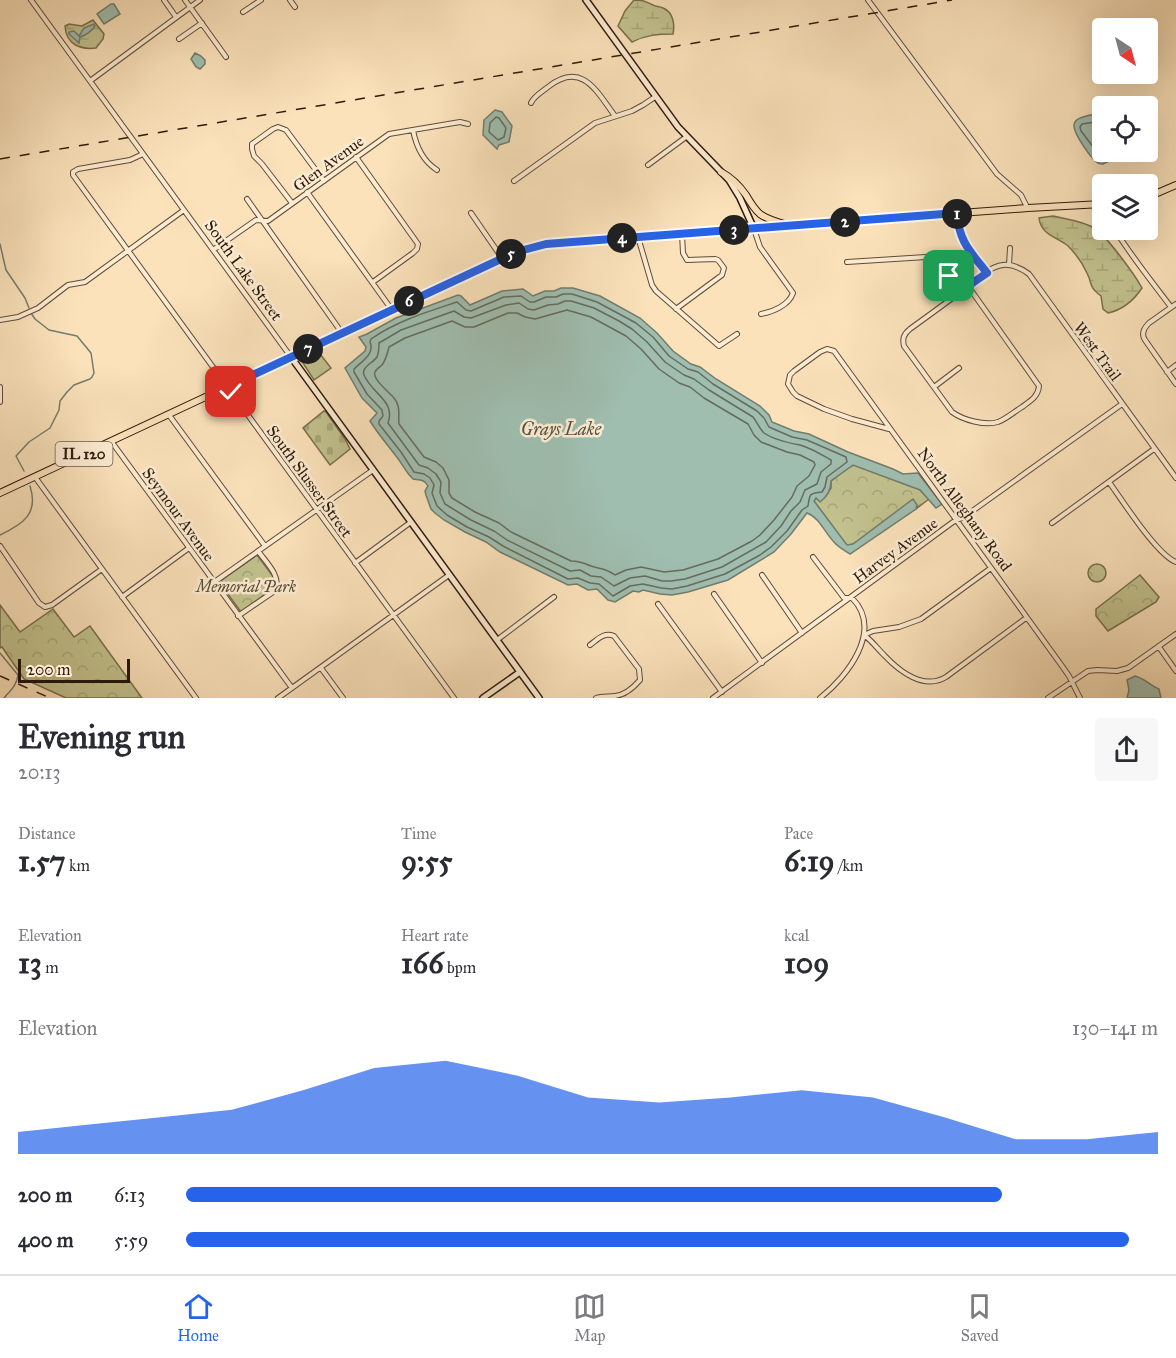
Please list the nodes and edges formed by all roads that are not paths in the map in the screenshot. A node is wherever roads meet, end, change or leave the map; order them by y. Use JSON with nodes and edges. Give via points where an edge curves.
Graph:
{"nodes":[{"id":1,"x":31,"y":0,"type":"edge"},
{"id":2,"x":164,"y":0,"type":"edge"},
{"id":3,"x":185,"y":0,"type":"edge"},
{"id":4,"x":200,"y":0,"type":"edge"},
{"id":5,"x":250,"y":0,"type":"edge"},
{"id":6,"x":261,"y":0,"type":"edge"},
{"id":7,"x":290,"y":0,"type":"edge"},
{"id":8,"x":586,"y":0,"type":"edge"},
{"id":9,"x":868,"y":0,"type":"edge"},
{"id":10,"x":254,"y":5,"type":"junction"},
{"id":11,"x":190,"y":7,"type":"junction"},
{"id":12,"x":295,"y":7,"type":"dead end"},
{"id":13,"x":243,"y":12,"type":"dead end"},
{"id":14,"x":176,"y":17,"type":"junction"},
{"id":15,"x":201,"y":23,"type":"junction"},
{"id":16,"x":179,"y":39,"type":"dead end"},
{"id":17,"x":226,"y":57,"type":"dead end"},
{"id":18,"x":90,"y":81,"type":"junction"},
{"id":19,"x":655,"y":97,"type":"junction"},
{"id":20,"x":531,"y":103,"type":"dead end"},
{"id":21,"x":615,"y":117,"type":"junction"},
{"id":22,"x":468,"y":124,"type":"dead end"},
{"id":23,"x":413,"y":130,"type":"junction"},
{"id":24,"x":686,"y":137,"type":"junction"},
{"id":25,"x":143,"y":154,"type":"junction"},
{"id":26,"x":356,"y":157,"type":"junction"},
{"id":27,"x":648,"y":165,"type":"dead end"},
{"id":28,"x":437,"y":170,"type":"dead end"},
{"id":29,"x":722,"y":172,"type":"junction"},
{"id":30,"x":514,"y":180,"type":"dead end"},
{"id":31,"x":324,"y":181,"type":"junction"},
{"id":32,"x":1176,"y":185,"type":"edge"},
{"id":33,"x":307,"y":192,"type":"junction"},
{"id":34,"x":1158,"y":193,"type":"edge"},
{"id":35,"x":247,"y":199,"type":"dead end"},
{"id":36,"x":292,"y":204,"type":"junction"},
{"id":37,"x":1092,"y":206,"type":"edge"},
{"id":38,"x":1028,"y":208,"type":"junction"},
{"id":39,"x":184,"y":210,"type":"junction"},
{"id":40,"x":471,"y":213,"type":"dead end"},
{"id":41,"x":957,"y":213,"type":"junction"},
{"id":42,"x":262,"y":220,"type":"junction"},
{"id":43,"x":790,"y":226,"type":"junction"},
{"id":44,"x":754,"y":229,"type":"junction"},
{"id":45,"x":682,"y":234,"type":"junction"},
{"id":46,"x":638,"y":237,"type":"junction"},
{"id":47,"x":1121,"y":240,"type":"edge"},
{"id":48,"x":1010,"y":248,"type":"dead end"},
{"id":49,"x":127,"y":250,"type":"junction"},
{"id":50,"x":213,"y":250,"type":"junction"},
{"id":51,"x":502,"y":258,"type":"junction"},
{"id":52,"x":847,"y":262,"type":"dead end"},
{"id":53,"x":1010,"y":265,"type":"junction"},
{"id":54,"x":987,"y":273,"type":"junction"},
{"id":55,"x":373,"y":282,"type":"junction"},
{"id":56,"x":968,"y":286,"type":"junction"},
{"id":57,"x":1174,"y":306,"type":"edge"},
{"id":58,"x":676,"y":309,"type":"junction"},
{"id":59,"x":392,"y":310,"type":"junction"},
{"id":60,"x":761,"y":314,"type":"dead end"},
{"id":61,"x":0,"y":319,"type":"edge"},
{"id":62,"x":342,"y":333,"type":"junction"},
{"id":63,"x":737,"y":334,"type":"dead end"},
{"id":64,"x":291,"y":357,"type":"junction"},
{"id":65,"x":1176,"y":365,"type":"edge"},
{"id":66,"x":959,"y":368,"type":"dead end"},
{"id":67,"x":1167,"y":372,"type":"junction"},
{"id":68,"x":1176,"y":384,"type":"edge"},
{"id":69,"x":0,"y":387,"type":"edge"},
{"id":70,"x":227,"y":387,"type":"junction"},
{"id":71,"x":934,"y":387,"type":"junction"},
{"id":72,"x":0,"y":402,"type":"edge"},
{"id":73,"x":1122,"y":404,"type":"junction"},
{"id":74,"x":168,"y":414,"type":"junction"},
{"id":75,"x":890,"y":429,"type":"junction"},
{"id":76,"x":111,"y":441,"type":"junction"},
{"id":77,"x":1154,"y":449,"type":"junction"},
{"id":78,"x":373,"y":470,"type":"junction"},
{"id":79,"x":35,"y":477,"type":"junction"},
{"id":80,"x":1176,"y":478,"type":"edge"},
{"id":81,"x":1109,"y":482,"type":"junction"},
{"id":82,"x":0,"y":493,"type":"edge"},
{"id":83,"x":316,"y":510,"type":"junction"},
{"id":84,"x":958,"y":520,"type":"junction"},
{"id":85,"x":411,"y":522,"type":"junction"},
{"id":86,"x":1052,"y":523,"type":"dead end"},
{"id":87,"x":0,"y":546,"type":"edge"},
{"id":88,"x":265,"y":546,"type":"junction"},
{"id":89,"x":189,"y":549,"type":"junction"},
{"id":90,"x":258,"y":551,"type":"junction"},
{"id":91,"x":813,"y":557,"type":"dead end"},
{"id":92,"x":1176,"y":562,"type":"edge"},
{"id":93,"x":355,"y":563,"type":"junction"},
{"id":94,"x":991,"y":568,"type":"junction"},
{"id":95,"x":102,"y":569,"type":"junction"},
{"id":96,"x":449,"y":575,"type":"junction"},
{"id":97,"x":762,"y":575,"type":"dead end"},
{"id":98,"x":213,"y":583,"type":"junction"},
{"id":99,"x":714,"y":594,"type":"dead end"},
{"id":100,"x":122,"y":597,"type":"junction"},
{"id":101,"x":554,"y":597,"type":"dead end"},
{"id":102,"x":849,"y":598,"type":"junction"},
{"id":103,"x":658,"y":604,"type":"dead end"},
{"id":104,"x":393,"y":615,"type":"junction"},
{"id":105,"x":238,"y":616,"type":"junction"},
{"id":106,"x":1027,"y":618,"type":"junction"},
{"id":107,"x":802,"y":633,"type":"junction"},
{"id":108,"x":1176,"y":634,"type":"edge"},
{"id":109,"x":864,"y":635,"type":"junction"},
{"id":110,"x":497,"y":640,"type":"junction"},
{"id":111,"x":590,"y":645,"type":"dead end"},
{"id":112,"x":1159,"y":647,"type":"junction"},
{"id":113,"x":762,"y":663,"type":"junction"},
{"id":114,"x":321,"y":668,"type":"junction"},
{"id":115,"x":1176,"y":671,"type":"edge"},
{"id":116,"x":520,"y":672,"type":"junction"},
{"id":117,"x":1072,"y":681,"type":"junction"},
{"id":118,"x":292,"y":688,"type":"junction"},
{"id":119,"x":722,"y":692,"type":"junction"},
{"id":120,"x":196,"y":698,"type":"edge"},
{"id":121,"x":278,"y":698,"type":"edge"},
{"id":122,"x":343,"y":698,"type":"edge"},
{"id":123,"x":454,"y":698,"type":"edge"},
{"id":124,"x":483,"y":698,"type":"edge"},
{"id":125,"x":538,"y":698,"type":"edge"},
{"id":126,"x":596,"y":698,"type":"edge"},
{"id":127,"x":713,"y":698,"type":"edge"},
{"id":128,"x":820,"y":698,"type":"edge"},
{"id":129,"x":1048,"y":698,"type":"edge"},
{"id":130,"x":1080,"y":698,"type":"edge"}],
"edges":[{"from":1,"to":18,"type":"street","name":"South Lake Street"},
{"from":2,"to":14,"type":"street"},
{"from":3,"to":11,"type":"street"},
{"from":4,"to":11,"type":"street"},
{"from":5,"to":10,"type":"street"},
{"from":6,"to":10,"type":"street"},
{"from":7,"to":12,"type":"street"},
{"from":8,"to":19,"type":"street"},
{"from":9,"to":38,"type":"street","via":[[997,174],[1021,195]]},
{"from":10,"to":13,"type":"street"},
{"from":11,"to":14,"type":"street"},
{"from":11,"to":15,"type":"street"},
{"from":14,"to":18,"type":"street"},
{"from":15,"to":16,"type":"street"},
{"from":15,"to":17,"type":"street"},
{"from":18,"to":25,"type":"street","name":"South Lake Street"},
{"from":19,"to":21,"type":"street"},
{"from":19,"to":24,"type":"street"},
{"from":20,"to":21,"type":"street","via":[[553,82],[573,76],[588,82]]},
{"from":21,"to":30,"type":"street","via":[[595,123]]},
{"from":22,"to":23,"type":"street","name":"Glen Avenue"},
{"from":23,"to":26,"type":"street","name":"Glen Avenue","via":[[389,134]]},
{"from":23,"to":28,"type":"street","via":[[417,147]]},
{"from":24,"to":27,"type":"street"},
{"from":24,"to":29,"type":"street"},
{"from":25,"to":39,"type":"street","name":"South Lake Street"},
{"from":25,"to":49,"type":"street","name":"South Slusser Street","via":[[73,172]]},
{"from":26,"to":31,"type":"street","name":"Glen Avenue"},
{"from":26,"to":55,"type":"street","via":[[418,244],[417,249]]},
{"from":29,"to":43,"type":"main road","via":[[737,183],[760,214]]},
{"from":29,"to":44,"type":"street"},
{"from":31,"to":33,"type":"street","name":"Glen Avenue"},
{"from":31,"to":36,"type":"street","via":[[286,130],[273,129],[252,144],[254,156]]},
{"from":32,"to":34,"type":"main road"},
{"from":33,"to":36,"type":"street","name":"Glen Avenue"},
{"from":33,"to":55,"type":"street"},
{"from":35,"to":42,"type":"street"},
{"from":36,"to":42,"type":"street","name":"Glen Avenue","via":[[268,221]]},
{"from":37,"to":38,"type":"main road","number":"IL 120"},
{"from":38,"to":41,"type":"main road","number":"IL 120"},
{"from":39,"to":49,"type":"street"},
{"from":39,"to":50,"type":"street","name":"South Lake Street"},
{"from":40,"to":51,"type":"street"},
{"from":41,"to":43,"type":"main road","number":"IL 120"},
{"from":41,"to":54,"type":"street","via":[[963,240]]},
{"from":42,"to":50,"type":"street","name":"Glen Avenue","via":[[256,220]]},
{"from":42,"to":62,"type":"street"},
{"from":43,"to":44,"type":"main road","number":"IL 120"},
{"from":44,"to":45,"type":"main road","number":"IL 120"},
{"from":44,"to":60,"type":"street","via":[[760,247],[793,293],[792,298],[772,312]]},
{"from":45,"to":46,"type":"main road","number":"IL 120"},
{"from":45,"to":58,"type":"street","via":[[687,260],[712,258],[724,268],[722,275]]},
{"from":46,"to":51,"type":"main road","number":"IL 120","via":[[546,244]]},
{"from":46,"to":58,"type":"street","via":[[652,285]]},
{"from":47,"to":57,"type":"street"},
{"from":48,"to":53,"type":"street"},
{"from":49,"to":61,"type":"street","via":[[85,282],[68,285],[38,308],[18,317]]},
{"from":49,"to":70,"type":"street","name":"South Slusser Street"},
{"from":50,"to":64,"type":"street","name":"South Lake Street"},
{"from":51,"to":59,"type":"main road","number":"IL 120"},
{"from":52,"to":56,"type":"street","via":[[926,257]]},
{"from":53,"to":54,"type":"street"},
{"from":53,"to":73,"type":"street","name":"West Trail","via":[[1029,274]]},
{"from":54,"to":56,"type":"street"},
{"from":55,"to":59,"type":"street"},
{"from":56,"to":71,"type":"street","via":[[903,337],[904,346]]},
{"from":56,"to":71,"type":"street","via":[[1038,383],[1038,392],[1001,420],[988,423],[963,419],[952,412]]},
{"from":57,"to":67,"type":"street","via":[[1145,327],[1143,334]]},
{"from":58,"to":63,"type":"street","via":[[719,346]]},
{"from":59,"to":62,"type":"main road","number":"IL 120"},
{"from":62,"to":64,"type":"main road","number":"IL 120"},
{"from":64,"to":70,"type":"main road","number":"IL 120"},
{"from":64,"to":78,"type":"street","name":"South Lake Street"},
{"from":65,"to":67,"type":"street"},
{"from":66,"to":71,"type":"street"},
{"from":67,"to":68,"type":"street"},
{"from":69,"to":72,"type":"street"},
{"from":70,"to":74,"type":"main road","number":"IL 120"},
{"from":70,"to":83,"type":"street","name":"South Slusser Street"},
{"from":73,"to":77,"type":"street","name":"West Trail"},
{"from":73,"to":84,"type":"street","name":"Harvey Avenue"},
{"from":74,"to":76,"type":"main road","number":"IL 120"},
{"from":74,"to":88,"type":"street"},
{"from":75,"to":75,"type":"street","name":"North Alleghany Road","via":[[834,351],[819,353],[790,375],[788,384],[797,396],[852,419]]},
{"from":75,"to":84,"type":"street","name":"North Alleghany Road"},
{"from":76,"to":79,"type":"main road","number":"IL 120"},
{"from":76,"to":89,"type":"street","name":"Seymour Avenue"},
{"from":77,"to":80,"type":"street","name":"West Trail"},
{"from":77,"to":81,"type":"street"},
{"from":78,"to":83,"type":"street"},
{"from":78,"to":85,"type":"street","name":"South Lake Street"},
{"from":79,"to":82,"type":"main road","number":"IL 120"},
{"from":79,"to":95,"type":"street"},
{"from":81,"to":86,"type":"street"},
{"from":81,"to":92,"type":"street","via":[[1144,531]]},
{"from":83,"to":88,"type":"street"},
{"from":83,"to":93,"type":"street","name":"South Slusser Street"},
{"from":84,"to":94,"type":"street","name":"North Alleghany Road"},
{"from":84,"to":102,"type":"street","name":"Harvey Avenue"},
{"from":85,"to":93,"type":"street"},
{"from":85,"to":96,"type":"street","name":"South Lake Street"},
{"from":87,"to":95,"type":"street","via":[[45,607]]},
{"from":88,"to":90,"type":"street"},
{"from":89,"to":98,"type":"street","name":"Seymour Avenue"},
{"from":89,"to":100,"type":"street"},
{"from":90,"to":98,"type":"street"},
{"from":90,"to":105,"type":"street","via":[[279,584]]},
{"from":91,"to":102,"type":"street","via":[[844,598]]},
{"from":93,"to":104,"type":"street","name":"South Slusser Street"},
{"from":94,"to":106,"type":"street","name":"North Alleghany Road"},
{"from":94,"to":109,"type":"street","via":[[921,619]]},
{"from":95,"to":100,"type":"street"},
{"from":96,"to":104,"type":"street"},
{"from":96,"to":110,"type":"street","name":"South Lake Street"},
{"from":97,"to":107,"type":"street"},
{"from":98,"to":105,"type":"street","name":"Seymour Avenue"},
{"from":99,"to":113,"type":"street"},
{"from":100,"to":120,"type":"street"},
{"from":101,"to":110,"type":"street"},
{"from":102,"to":107,"type":"street","name":"Harvey Avenue"},
{"from":102,"to":109,"type":"street","via":[[865,620]]},
{"from":103,"to":119,"type":"street"},
{"from":104,"to":114,"type":"street"},
{"from":104,"to":123,"type":"street","name":"South Slusser Street"},
{"from":105,"to":118,"type":"street","name":"Seymour Avenue"},
{"from":106,"to":109,"type":"street","via":[[946,677],[933,682],[916,680]]},
{"from":106,"to":117,"type":"street","name":"North Alleghany Road"},
{"from":107,"to":113,"type":"street","name":"Harvey Avenue"},
{"from":108,"to":112,"type":"street"},
{"from":109,"to":128,"type":"street","via":[[847,670]]},
{"from":110,"to":116,"type":"street","name":"South Lake Street"},
{"from":111,"to":126,"type":"street","via":[[607,634],[614,636],[641,672],[640,680],[623,694]]},
{"from":112,"to":115,"type":"street"},
{"from":112,"to":117,"type":"street","via":[[1124,670],[1088,671]]},
{"from":113,"to":119,"type":"street","name":"Harvey Avenue"},
{"from":114,"to":118,"type":"street"},
{"from":114,"to":122,"type":"street"},
{"from":116,"to":124,"type":"street"},
{"from":116,"to":125,"type":"street","name":"South Lake Street"},
{"from":117,"to":129,"type":"street"},
{"from":117,"to":130,"type":"street","name":"North Alleghany Road"},
{"from":118,"to":121,"type":"street"},
{"from":119,"to":127,"type":"street","name":"Harvey Avenue"}]}
